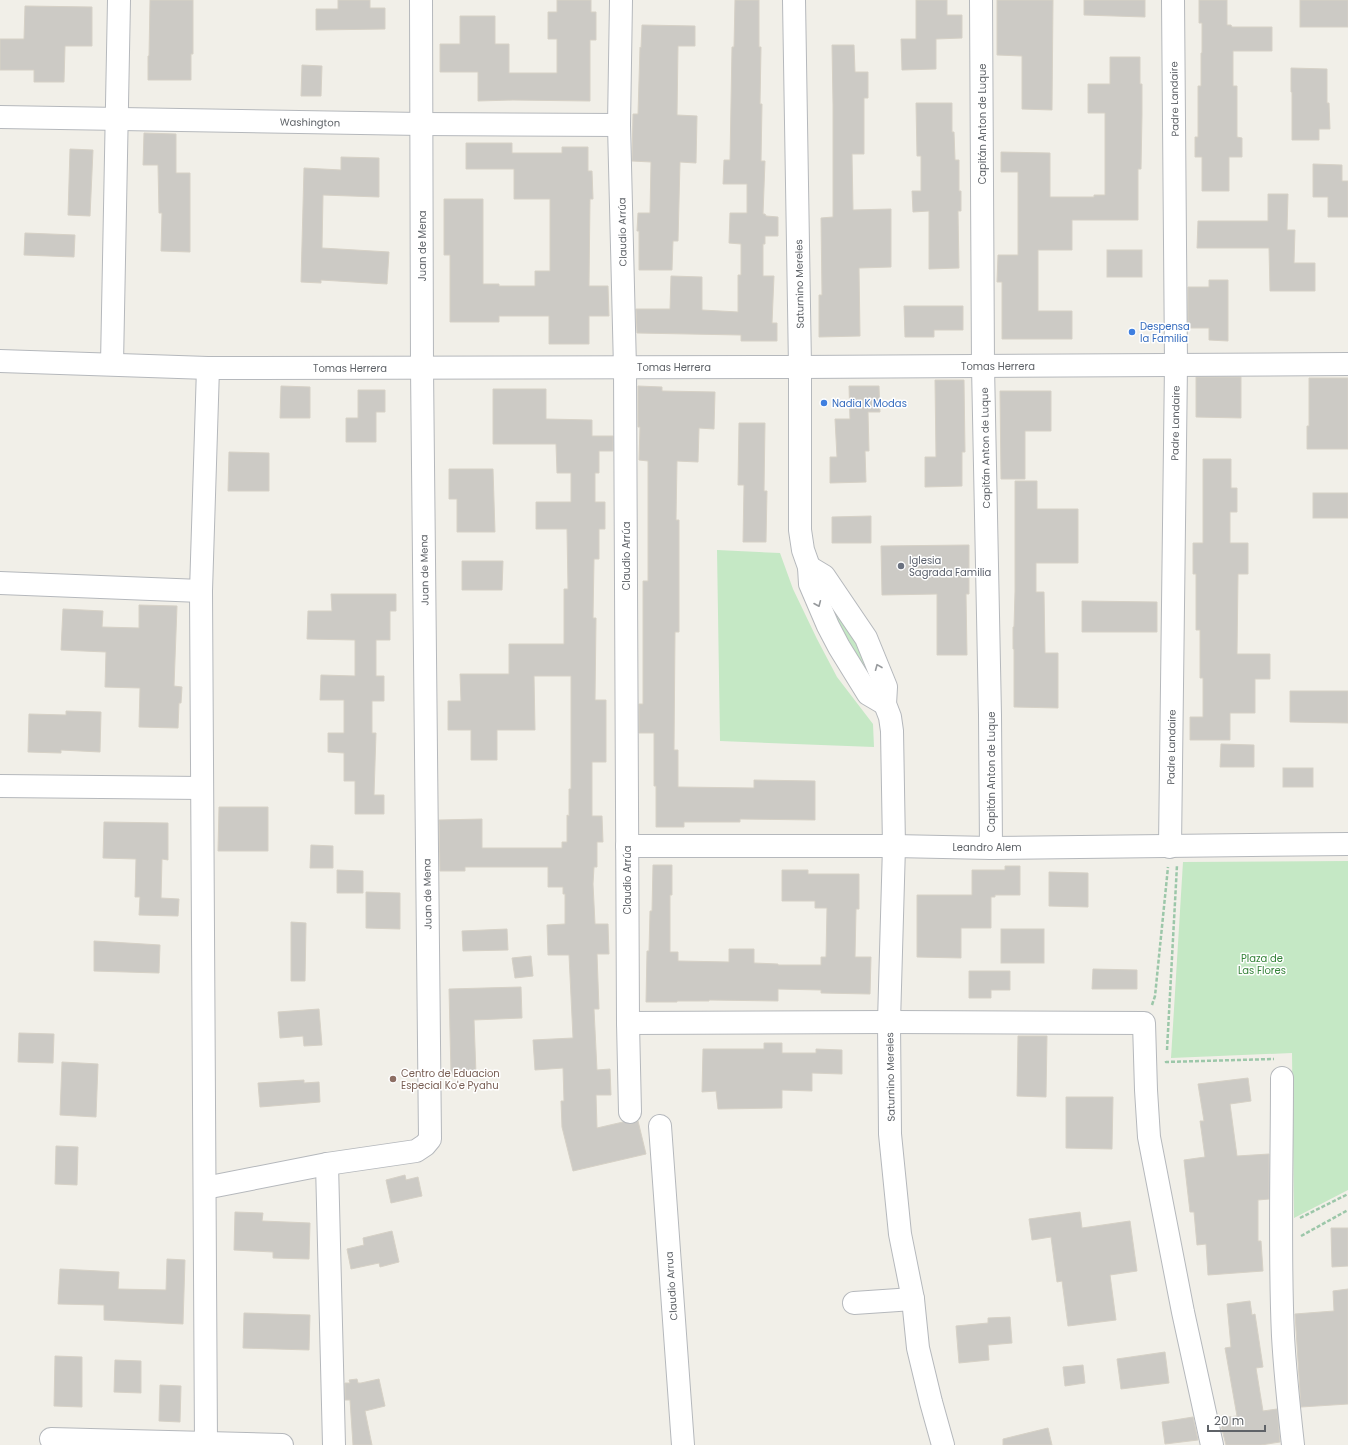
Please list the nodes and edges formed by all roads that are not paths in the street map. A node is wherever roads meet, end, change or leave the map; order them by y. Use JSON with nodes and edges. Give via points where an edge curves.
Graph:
{"nodes":[{"id":1,"x":120,"y":0,"type":"edge"},
{"id":2,"x":421,"y":0,"type":"edge"},
{"id":3,"x":621,"y":0,"type":"edge"},
{"id":4,"x":794,"y":0,"type":"edge"},
{"id":5,"x":981,"y":0,"type":"edge"},
{"id":6,"x":1173,"y":0,"type":"edge"},
{"id":7,"x":0,"y":117,"type":"edge"},
{"id":8,"x":116,"y":119,"type":"junction"},
{"id":9,"x":421,"y":124,"type":"junction"},
{"id":10,"x":619,"y":125,"type":"junction"},
{"id":11,"x":0,"y":361,"type":"edge"},
{"id":12,"x":112,"y":364,"type":"junction"},
{"id":13,"x":1176,"y":364,"type":"junction"},
{"id":14,"x":1348,"y":364,"type":"edge"},
{"id":15,"x":983,"y":366,"type":"junction"},
{"id":16,"x":800,"y":367,"type":"junction"},
{"id":17,"x":208,"y":368,"type":"junction"},
{"id":18,"x":422,"y":368,"type":"junction"},
{"id":19,"x":625,"y":368,"type":"junction"},
{"id":20,"x":0,"y":583,"type":"edge"},
{"id":21,"x":200,"y":591,"type":"junction"},
{"id":22,"x":0,"y":786,"type":"edge"},
{"id":23,"x":202,"y":788,"type":"junction"},
{"id":24,"x":1348,"y":844,"type":"edge"},
{"id":25,"x":627,"y":846,"type":"junction"},
{"id":26,"x":894,"y":846,"type":"junction"},
{"id":27,"x":991,"y":848,"type":"junction"},
{"id":28,"x":1173,"y":852,"type":"junction"},
{"id":29,"x":628,"y":1022,"type":"junction"},
{"id":30,"x":889,"y":1022,"type":"junction"},
{"id":31,"x":1281,"y":1068,"type":"road end"},
{"id":32,"x":630,"y":1112,"type":"dead end"},
{"id":33,"x":660,"y":1126,"type":"dead end"},
{"id":34,"x":327,"y":1164,"type":"junction"},
{"id":35,"x":205,"y":1188,"type":"junction"},
{"id":36,"x":913,"y":1299,"type":"junction"},
{"id":37,"x":854,"y":1303,"type":"dead end"},
{"id":38,"x":51,"y":1439,"type":"dead end"},
{"id":39,"x":151,"y":1444,"type":"edge"},
{"id":40,"x":206,"y":1444,"type":"junction"},
{"id":41,"x":282,"y":1445,"type":"edge"},
{"id":42,"x":334,"y":1445,"type":"edge"},
{"id":43,"x":682,"y":1445,"type":"edge"},
{"id":44,"x":943,"y":1445,"type":"edge"},
{"id":45,"x":1212,"y":1445,"type":"edge"},
{"id":46,"x":1293,"y":1445,"type":"edge"}],
"edges":[{"from":1,"to":8,"type":"street"},
{"from":2,"to":9,"type":"street","name":"Juan de Mena"},
{"from":3,"to":10,"type":"street","name":"Claudio Arrúa"},
{"from":4,"to":16,"type":"street","name":"Saturnino Mereles"},
{"from":5,"to":15,"type":"street","name":"Capitán Anton de Luque"},
{"from":6,"to":13,"type":"street","name":"Padre Landaire"},
{"from":7,"to":8,"type":"street","name":"Washington"},
{"from":8,"to":9,"type":"street","name":"Washington"},
{"from":8,"to":12,"type":"street"},
{"from":9,"to":10,"type":"street","name":"Washington"},
{"from":9,"to":18,"type":"street","name":"Juan de Mena"},
{"from":10,"to":19,"type":"street","name":"Claudio Arrúa"},
{"from":11,"to":12,"type":"street","name":"Tomas Herrera"},
{"from":12,"to":17,"type":"street","name":"Tomas Herrera"},
{"from":13,"to":14,"type":"street","name":"Tomas Herrera"},
{"from":13,"to":15,"type":"street","name":"Tomas Herrera"},
{"from":13,"to":28,"type":"street","name":"Padre Landaire"},
{"from":15,"to":16,"type":"street","name":"Tomas Herrera"},
{"from":15,"to":27,"type":"street","name":"Capitán Anton de Luque"},
{"from":16,"to":19,"type":"street","name":"Tomas Herrera"},
{"from":16,"to":26,"type":"street","name":"Saturnino Mereles","via":[[800,530],[803,550],[809,567],[810,584],[828,626],[868,694],[885,704],[890,717]]},
{"from":17,"to":18,"type":"street","name":"Tomas Herrera"},
{"from":17,"to":21,"type":"street"},
{"from":18,"to":19,"type":"street","name":"Tomas Herrera"},
{"from":18,"to":34,"type":"street","name":"Juan de Mena","via":[[430,1139],[416,1151]]},
{"from":19,"to":25,"type":"street","name":"Claudio Arrúa"},
{"from":20,"to":21,"type":"street"},
{"from":21,"to":23,"type":"street"},
{"from":22,"to":23,"type":"street"},
{"from":23,"to":35,"type":"street"},
{"from":24,"to":28,"type":"street","name":"Leandro Alem"},
{"from":25,"to":26,"type":"street","name":"Leandro Alem"},
{"from":25,"to":29,"type":"street","name":"Claudio Arrúa"},
{"from":26,"to":27,"type":"street","name":"Leandro Alem"},
{"from":26,"to":30,"type":"street","name":"Saturnino Mereles"},
{"from":27,"to":28,"type":"street","name":"Leandro Alem"},
{"from":29,"to":30,"type":"street"},
{"from":29,"to":32,"type":"street","name":"Claudio Arrúa"},
{"from":30,"to":36,"type":"street","name":"Saturnino Mereles","via":[[890,1134],[900,1234]]},
{"from":30,"to":45,"type":"street","via":[[1144,1023],[1149,1137]]},
{"from":31,"to":46,"type":"street","via":[[1283,1335]]},
{"from":33,"to":43,"type":"street","name":"Claudio Arrua"},
{"from":34,"to":35,"type":"street"},
{"from":34,"to":42,"type":"street"},
{"from":35,"to":40,"type":"street"},
{"from":36,"to":37,"type":"street"},
{"from":36,"to":44,"type":"street","name":"Saturnino Mereles","via":[[918,1348]]},
{"from":38,"to":39,"type":"street"},
{"from":39,"to":40,"type":"street"},
{"from":40,"to":41,"type":"street"}]}
